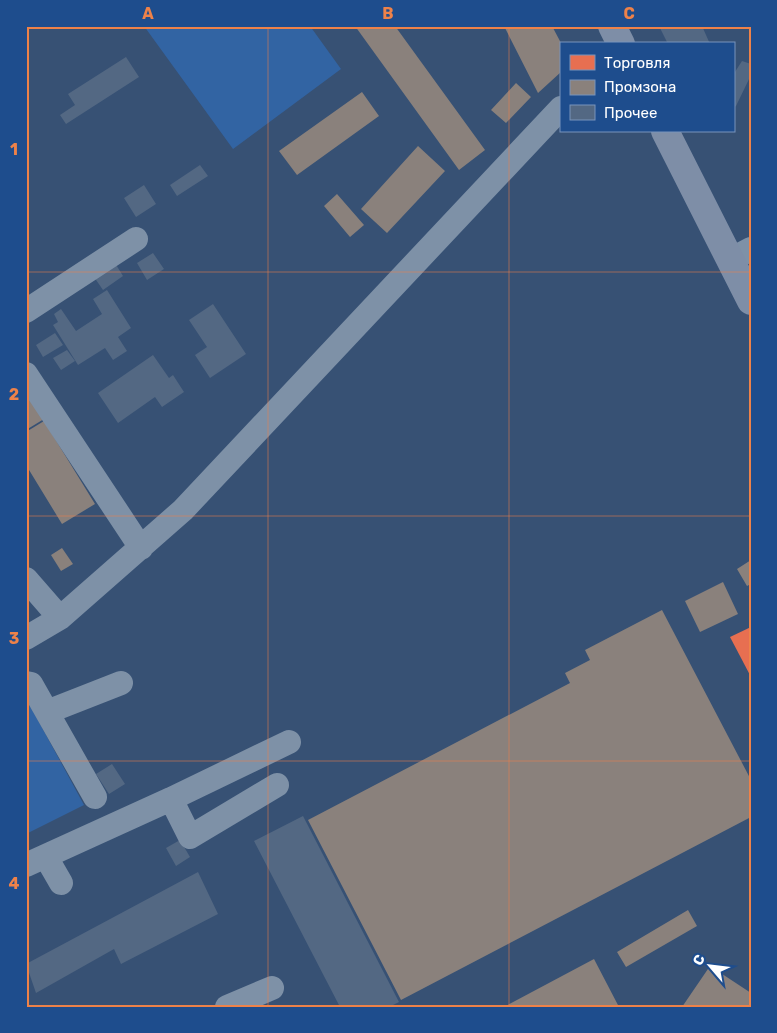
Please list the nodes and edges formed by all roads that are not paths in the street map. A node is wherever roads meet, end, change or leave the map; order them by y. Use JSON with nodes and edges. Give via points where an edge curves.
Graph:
{"nodes":[{"id":1,"x":612,"y":26,"type":"edge"},
{"id":2,"x":620,"y":42,"type":"edge"},
{"id":3,"x":560,"y":109,"type":"edge"},
{"id":4,"x":666,"y":132,"type":"edge"},
{"id":5,"x":136,"y":239,"type":"dead end"},
{"id":6,"x":741,"y":254,"type":"edge"},
{"id":7,"x":751,"y":301,"type":"edge"},
{"id":8,"x":26,"y":311,"type":"edge"},
{"id":9,"x":26,"y":374,"type":"edge"},
{"id":10,"x":141,"y":548,"type":"junction"},
{"id":11,"x":26,"y":578,"type":"edge"},
{"id":12,"x":60,"y":618,"type":"junction"},
{"id":13,"x":26,"y":638,"type":"edge"},
{"id":14,"x":26,"y":682,"type":"edge"},
{"id":15,"x":121,"y":683,"type":"dead end"},
{"id":16,"x":47,"y":712,"type":"junction"},
{"id":17,"x":289,"y":742,"type":"dead end"},
{"id":18,"x":277,"y":785,"type":"dead end"},
{"id":19,"x":95,"y":797,"type":"dead end"},
{"id":20,"x":171,"y":800,"type":"junction"},
{"id":21,"x":36,"y":861,"type":"edge"},
{"id":22,"x":61,"y":883,"type":"dead end"},
{"id":23,"x":272,"y":988,"type":"dead end"},
{"id":24,"x":227,"y":1007,"type":"edge"}],
"edges":[{"from":1,"to":2,"type":"main road"},
{"from":3,"to":10,"type":"street","via":[[183,510]]},
{"from":4,"to":6,"type":"main road"},
{"from":5,"to":8,"type":"street"},
{"from":6,"to":7,"type":"main road"},
{"from":9,"to":10,"type":"street"},
{"from":10,"to":12,"type":"street"},
{"from":11,"to":12,"type":"street"},
{"from":12,"to":13,"type":"street"},
{"from":14,"to":16,"type":"street","via":[[31,684]]},
{"from":15,"to":16,"type":"street"},
{"from":16,"to":19,"type":"street"},
{"from":17,"to":20,"type":"street"},
{"from":18,"to":20,"type":"street","via":[[190,836]]},
{"from":20,"to":21,"type":"street"},
{"from":21,"to":22,"type":"street"},
{"from":23,"to":24,"type":"street"}]}
